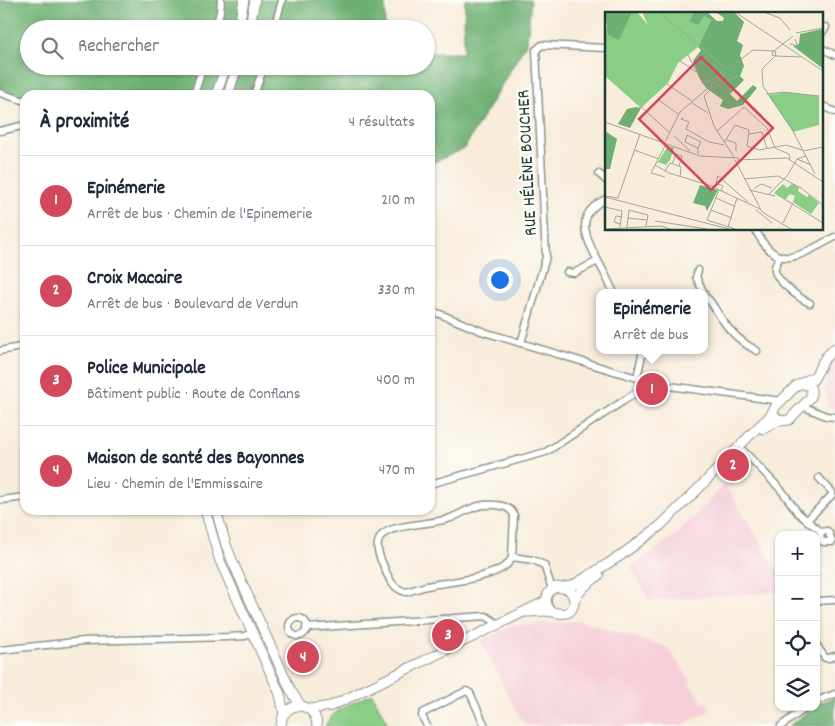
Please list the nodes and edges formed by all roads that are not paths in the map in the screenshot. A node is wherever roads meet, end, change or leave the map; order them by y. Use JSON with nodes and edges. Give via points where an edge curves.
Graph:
{"nodes":[{"id":1,"x":221,"y":0,"type":"edge"},
{"id":2,"x":244,"y":0,"type":"edge"},
{"id":3,"x":255,"y":0,"type":"edge"},
{"id":4,"x":282,"y":0,"type":"edge"},
{"id":5,"x":218,"y":20,"type":"edge"},
{"id":6,"x":240,"y":20,"type":"edge"},
{"id":7,"x":251,"y":20,"type":"edge"},
{"id":8,"x":276,"y":20,"type":"edge"},
{"id":9,"x":826,"y":26,"type":"dead end"},
{"id":10,"x":822,"y":32,"type":"edge"},
{"id":11,"x":605,"y":48,"type":"edge"},
{"id":12,"x":822,"y":48,"type":"edge"},
{"id":13,"x":835,"y":55,"type":"edge"},
{"id":14,"x":200,"y":75,"type":"edge"},
{"id":15,"x":223,"y":75,"type":"edge"},
{"id":16,"x":234,"y":75,"type":"edge"},
{"id":17,"x":261,"y":75,"type":"edge"},
{"id":18,"x":196,"y":90,"type":"edge"},
{"id":19,"x":218,"y":90,"type":"edge"},
{"id":20,"x":230,"y":90,"type":"edge"},
{"id":21,"x":256,"y":90,"type":"edge"},
{"id":22,"x":0,"y":93,"type":"edge"},
{"id":23,"x":20,"y":99,"type":"edge"},
{"id":24,"x":822,"y":105,"type":"edge"},
{"id":25,"x":835,"y":112,"type":"edge"},
{"id":26,"x":20,"y":126,"type":"edge"},
{"id":27,"x":0,"y":131,"type":"edge"},
{"id":28,"x":599,"y":174,"type":"dead end"},
{"id":29,"x":605,"y":179,"type":"edge"},
{"id":30,"x":605,"y":200,"type":"edge"},
{"id":31,"x":755,"y":230,"type":"edge"},
{"id":32,"x":835,"y":237,"type":"edge"},
{"id":33,"x":780,"y":257,"type":"junction"},
{"id":34,"x":598,"y":261,"type":"junction"},
{"id":35,"x":698,"y":270,"type":"dead end"},
{"id":36,"x":567,"y":272,"type":"dead end"},
{"id":37,"x":612,"y":289,"type":"edge"},
{"id":38,"x":702,"y":289,"type":"edge"},
{"id":39,"x":708,"y":299,"type":"edge"},
{"id":40,"x":810,"y":303,"type":"dead end"},
{"id":41,"x":435,"y":312,"type":"edge"},
{"id":42,"x":521,"y":343,"type":"junction"},
{"id":43,"x":20,"y":347,"type":"edge"},
{"id":44,"x":835,"y":348,"type":"edge"},
{"id":45,"x":0,"y":351,"type":"edge"},
{"id":46,"x":757,"y":351,"type":"dead end"},
{"id":47,"x":642,"y":354,"type":"edge"},
{"id":48,"x":637,"y":378,"type":"junction"},
{"id":49,"x":647,"y":383,"type":"junction"},
{"id":50,"x":807,"y":385,"type":"junction"},
{"id":51,"x":811,"y":397,"type":"junction"},
{"id":52,"x":762,"y":399,"type":"junction"},
{"id":53,"x":781,"y":401,"type":"junction"},
{"id":54,"x":802,"y":406,"type":"junction"},
{"id":55,"x":818,"y":412,"type":"junction"},
{"id":56,"x":775,"y":414,"type":"junction"},
{"id":57,"x":835,"y":417,"type":"edge"},
{"id":58,"x":741,"y":448,"type":"junction"},
{"id":59,"x":819,"y":478,"type":"dead end"},
{"id":60,"x":435,"y":483,"type":"edge"},
{"id":61,"x":20,"y":498,"type":"edge"},
{"id":62,"x":2,"y":500,"type":"dead end"},
{"id":63,"x":206,"y":515,"type":"edge"},
{"id":64,"x":217,"y":515,"type":"edge"},
{"id":65,"x":807,"y":520,"type":"junction"},
{"id":66,"x":833,"y":544,"type":"edge"},
{"id":67,"x":512,"y":557,"type":"junction"},
{"id":68,"x":565,"y":587,"type":"junction"},
{"id":69,"x":552,"y":588,"type":"junction"},
{"id":70,"x":574,"y":599,"type":"junction"},
{"id":71,"x":835,"y":600,"type":"edge"},
{"id":72,"x":546,"y":601,"type":"junction"},
{"id":73,"x":820,"y":601,"type":"edge"},
{"id":74,"x":552,"y":612,"type":"junction"},
{"id":75,"x":522,"y":613,"type":"junction"},
{"id":76,"x":498,"y":624,"type":"junction"},
{"id":77,"x":306,"y":628,"type":"dead end"},
{"id":78,"x":252,"y":633,"type":"junction"},
{"id":79,"x":0,"y":650,"type":"edge"},
{"id":80,"x":820,"y":651,"type":"edge"},
{"id":81,"x":835,"y":656,"type":"edge"},
{"id":82,"x":835,"y":694,"type":"edge"},
{"id":83,"x":346,"y":700,"type":"junction"},
{"id":84,"x":820,"y":700,"type":"edge"},
{"id":85,"x":301,"y":706,"type":"junction"},
{"id":86,"x":310,"y":709,"type":"junction"},
{"id":87,"x":802,"y":711,"type":"edge"},
{"id":88,"x":284,"y":714,"type":"junction"},
{"id":89,"x":281,"y":726,"type":"edge"},
{"id":90,"x":317,"y":726,"type":"edge"},
{"id":91,"x":427,"y":726,"type":"edge"},
{"id":92,"x":485,"y":726,"type":"edge"},
{"id":93,"x":781,"y":726,"type":"edge"}],
"edges":[{"from":1,"to":5,"type":"street"},
{"from":2,"to":6,"type":"main road"},
{"from":3,"to":7,"type":"main road"},
{"from":4,"to":8,"type":"street"},
{"from":9,"to":10,"type":"street"},
{"from":11,"to":42,"type":"street","name":"RUE HÉLÈNE BOUCHER","via":[[542,45],[536,50],[546,257]]},
{"from":12,"to":13,"type":"street"},
{"from":14,"to":18,"type":"street"},
{"from":15,"to":19,"type":"main road"},
{"from":16,"to":20,"type":"main road"},
{"from":17,"to":21,"type":"street"},
{"from":22,"to":23,"type":"street"},
{"from":24,"to":25,"type":"street"},
{"from":26,"to":27,"type":"street"},
{"from":28,"to":29,"type":"street"},
{"from":30,"to":34,"type":"street","via":[[585,219],[585,233]]},
{"from":31,"to":33,"type":"street","via":[[769,252]]},
{"from":32,"to":33,"type":"street","via":[[792,258]]},
{"from":33,"to":40,"type":"street","via":[[774,268],[776,274],[794,295]]},
{"from":34,"to":36,"type":"street","via":[[574,273]]},
{"from":34,"to":37,"type":"street"},
{"from":35,"to":38,"type":"street","via":[[696,277]]},
{"from":39,"to":46,"type":"street","via":[[727,327],[744,344]]},
{"from":41,"to":42,"type":"street"},
{"from":42,"to":48,"type":"street"},
{"from":43,"to":45,"type":"street"},
{"from":44,"to":50,"type":"main road"},
{"from":47,"to":48,"type":"street"},
{"from":48,"to":49,"type":"street"},
{"from":49,"to":52,"type":"street"},
{"from":49,"to":60,"type":"street","via":[[546,452]]},
{"from":50,"to":51,"type":"main road","via":[[812,392]]},
{"from":50,"to":53,"type":"main road","via":[[796,386]]},
{"from":51,"to":54,"type":"main road"},
{"from":51,"to":55,"type":"street"},
{"from":52,"to":53,"type":"street"},
{"from":52,"to":56,"type":"street","via":[[772,405]]},
{"from":53,"to":56,"type":"main road"},
{"from":54,"to":55,"type":"street"},
{"from":54,"to":56,"type":"main road","via":[[783,422]]},
{"from":55,"to":57,"type":"street"},
{"from":56,"to":58,"type":"main road"},
{"from":56,"to":58,"type":"main road","via":[[769,424]]},
{"from":58,"to":65,"type":"street"},
{"from":58,"to":68,"type":"main road","via":[[648,536],[572,586]]},
{"from":58,"to":70,"type":"main road","via":[[662,530],[592,580]]},
{"from":59,"to":65,"type":"street","via":[[832,495]]},
{"from":61,"to":62,"type":"street"},
{"from":63,"to":78,"type":"main road","via":[[220,561]]},
{"from":64,"to":85,"type":"main road","via":[[234,565],[291,691]]},
{"from":65,"to":66,"type":"street","via":[[821,532],[823,542]]},
{"from":67,"to":67,"type":"street","via":[[509,564],[476,578],[406,592],[390,582],[377,550],[382,536],[392,530],[450,518],[481,505],[497,505],[508,507],[514,515]]},
{"from":67,"to":69,"type":"street","via":[[544,565]]},
{"from":68,"to":69,"type":"main road"},
{"from":68,"to":70,"type":"main road"},
{"from":69,"to":72,"type":"main road"},
{"from":70,"to":74,"type":"main road","via":[[573,607],[566,613]]},
{"from":71,"to":73,"type":"street"},
{"from":72,"to":74,"type":"main road"},
{"from":72,"to":75,"type":"main road"},
{"from":74,"to":75,"type":"main road"},
{"from":75,"to":76,"type":"main road"},
{"from":76,"to":77,"type":"street","via":[[486,616]]},
{"from":76,"to":83,"type":"main road"},
{"from":78,"to":79,"type":"street","via":[[246,636],[84,642]]},
{"from":78,"to":88,"type":"main road","via":[[280,694]]},
{"from":80,"to":81,"type":"street","via":[[824,658]]},
{"from":82,"to":84,"type":"street"},
{"from":83,"to":86,"type":"main road"},
{"from":83,"to":90,"type":"main road","via":[[324,716]]},
{"from":85,"to":86,"type":"main road"},
{"from":85,"to":88,"type":"main road","via":[[292,707]]},
{"from":86,"to":90,"type":"main road"},
{"from":87,"to":93,"type":"street"},
{"from":88,"to":89,"type":"main road"},
{"from":91,"to":92,"type":"street","via":[[423,712],[466,692],[470,693]]}]}
